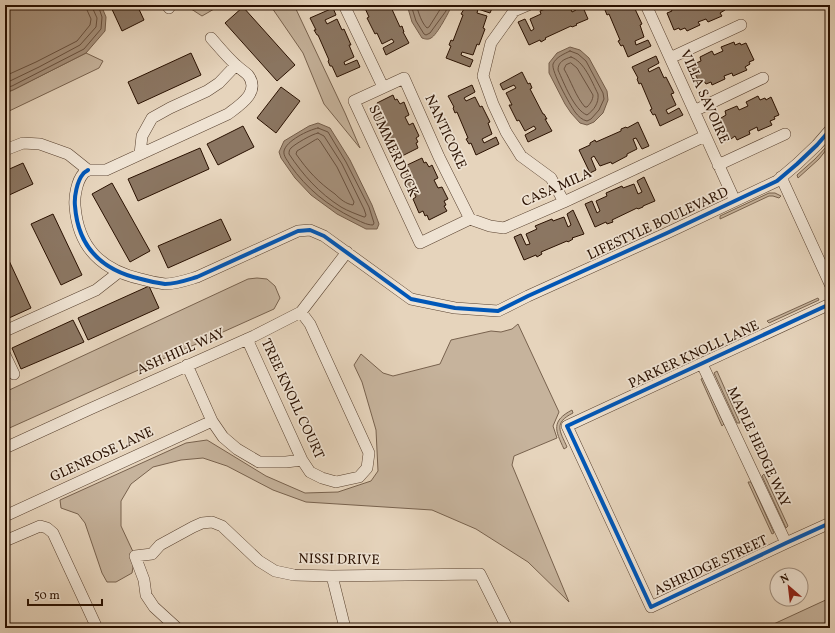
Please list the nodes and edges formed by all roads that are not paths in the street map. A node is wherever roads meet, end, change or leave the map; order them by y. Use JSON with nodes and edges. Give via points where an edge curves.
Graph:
{"nodes":[{"id":1,"x":344,"y":5,"type":"edge"},
{"id":2,"x":528,"y":5,"type":"edge"},
{"id":3,"x":648,"y":6,"type":"edge"},
{"id":4,"x":741,"y":25,"type":"dead end"},
{"id":5,"x":211,"y":38,"type":"dead end"},
{"id":6,"x":670,"y":58,"type":"junction"},
{"id":7,"x":236,"y":66,"type":"junction"},
{"id":8,"x":764,"y":78,"type":"dead end"},
{"id":9,"x":383,"y":87,"type":"junction"},
{"id":10,"x":694,"y":111,"type":"junction"},
{"id":11,"x":830,"y":130,"type":"edge"},
{"id":12,"x":785,"y":134,"type":"dead end"},
{"id":13,"x":705,"y":136,"type":"junction"},
{"id":14,"x":5,"y":150,"type":"edge"},
{"id":15,"x":140,"y":154,"type":"junction"},
{"id":16,"x":718,"y":165,"type":"junction"},
{"id":17,"x":88,"y":170,"type":"junction"},
{"id":18,"x":781,"y":177,"type":"junction"},
{"id":19,"x":735,"y":201,"type":"junction"},
{"id":20,"x":564,"y":202,"type":"junction"},
{"id":21,"x":470,"y":219,"type":"junction"},
{"id":22,"x":347,"y":252,"type":"junction"},
{"id":23,"x":119,"y":272,"type":"junction"},
{"id":24,"x":830,"y":284,"type":"edge"},
{"id":25,"x":830,"y":304,"type":"edge"},
{"id":26,"x":301,"y":312,"type":"junction"},
{"id":27,"x":5,"y":331,"type":"edge"},
{"id":28,"x":247,"y":339,"type":"junction"},
{"id":29,"x":5,"y":355,"type":"edge"},
{"id":30,"x":702,"y":364,"type":"junction"},
{"id":31,"x":187,"y":365,"type":"junction"},
{"id":32,"x":14,"y":374,"type":"dead end"},
{"id":33,"x":212,"y":421,"type":"junction"},
{"id":34,"x":567,"y":426,"type":"joint"},
{"id":35,"x":5,"y":448,"type":"edge"},
{"id":36,"x":302,"y":460,"type":"junction"},
{"id":37,"x":5,"y":516,"type":"edge"},
{"id":38,"x":830,"y":523,"type":"edge"},
{"id":39,"x":5,"y":541,"type":"edge"},
{"id":40,"x":786,"y":543,"type":"junction"},
{"id":41,"x":332,"y":576,"type":"junction"},
{"id":42,"x":97,"y":628,"type":"edge"},
{"id":43,"x":177,"y":628,"type":"edge"},
{"id":44,"x":345,"y":628,"type":"edge"},
{"id":45,"x":507,"y":628,"type":"edge"}],
"edges":[{"from":1,"to":9,"type":"street"},
{"from":2,"to":20,"type":"street","via":[[514,11],[491,43],[483,76],[506,132],[521,156],[551,178]]},
{"from":3,"to":6,"type":"street","name":"VILLA SAVOIRE"},
{"from":4,"to":6,"type":"street"},
{"from":5,"to":7,"type":"street"},
{"from":6,"to":10,"type":"street","name":"VILLA SAVOIRE"},
{"from":7,"to":15,"type":"street","via":[[207,91],[152,118],[142,136]]},
{"from":7,"to":15,"type":"street","via":[[248,75],[252,82],[253,87],[245,101],[228,114]]},
{"from":8,"to":10,"type":"street"},
{"from":9,"to":21,"type":"street","name":"NANTICOKE","via":[[404,78]]},
{"from":9,"to":21,"type":"street","name":"SUMMERDUCK","via":[[354,101],[420,243]]},
{"from":10,"to":13,"type":"street","name":"VILLA SAVOIRE"},
{"from":11,"to":18,"type":"street","name":"LIFESTYLE BOULEVARD"},
{"from":12,"to":16,"type":"street"},
{"from":13,"to":16,"type":"street","name":"VILLA SAVOIRE"},
{"from":13,"to":20,"type":"street","name":"CASA MILA"},
{"from":14,"to":17,"type":"street","via":[[23,144],[40,144],[68,154]]},
{"from":15,"to":17,"type":"street","via":[[106,170]]},
{"from":16,"to":19,"type":"street","name":"VILLA SAVOIRE"},
{"from":17,"to":23,"type":"street","name":"LIFESTYLE BOULEVARD","via":[[82,174],[76,190],[76,218],[88,247],[100,261]]},
{"from":18,"to":19,"type":"street","name":"LIFESTYLE BOULEVARD"},
{"from":18,"to":24,"type":"street"},
{"from":19,"to":22,"type":"street","name":"LIFESTYLE BOULEVARD","via":[[498,310],[455,308],[411,299]]},
{"from":20,"to":21,"type":"street","name":"CASA MILA","via":[[504,228]]},
{"from":22,"to":23,"type":"street","name":"LIFESTYLE BOULEVARD","via":[[324,236],[310,230],[298,231],[182,282],[165,284]]},
{"from":22,"to":26,"type":"street","name":"ASH HILL WAY"},
{"from":23,"to":27,"type":"street","via":[[96,290]]},
{"from":25,"to":30,"type":"street","name":"PARKER KNOLL LANE"},
{"from":26,"to":28,"type":"street","name":"ASH HILL WAY"},
{"from":26,"to":36,"type":"street","name":"TREE KNOLL COURT","via":[[310,324],[369,453],[368,468],[359,477],[336,482],[310,472]]},
{"from":28,"to":31,"type":"street","name":"ASH HILL WAY"},
{"from":28,"to":36,"type":"street","name":"TREE KNOLL COURT"},
{"from":29,"to":32,"type":"street"},
{"from":30,"to":34,"type":"street","name":"PARKER KNOLL LANE"},
{"from":30,"to":40,"type":"street","name":"MAPLE HEDGE WAY"},
{"from":31,"to":33,"type":"street"},
{"from":31,"to":35,"type":"street","name":"ASH HILL WAY"},
{"from":33,"to":36,"type":"street","via":[[223,437],[259,462]]},
{"from":33,"to":37,"type":"street","name":"GLENROSE LANE"},
{"from":34,"to":40,"type":"street","name":"ASHRIDGE STREET","via":[[651,607]]},
{"from":38,"to":40,"type":"street","name":"ASHRIDGE STREET"},
{"from":39,"to":42,"type":"street","via":[[40,526],[48,528],[53,533]]},
{"from":41,"to":43,"type":"street","name":"NISSI DRIVE","via":[[294,575],[276,571],[259,561],[222,526],[212,522],[202,523],[160,545],[152,554],[134,556],[144,580],[146,595],[154,607]]},
{"from":41,"to":44,"type":"street"},
{"from":41,"to":45,"type":"street","name":"NISSI DRIVE","via":[[480,574]]}]}
